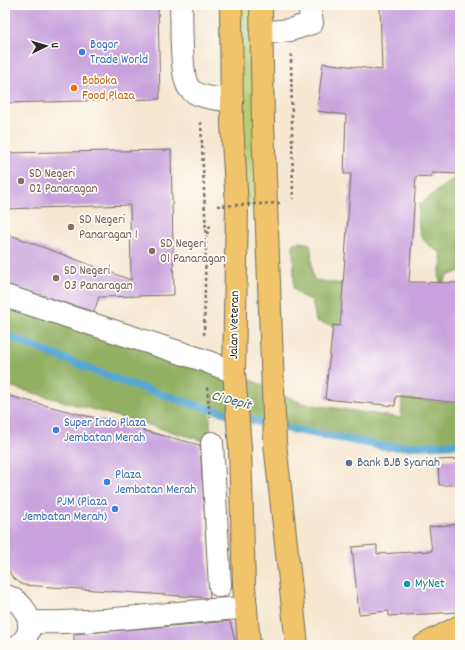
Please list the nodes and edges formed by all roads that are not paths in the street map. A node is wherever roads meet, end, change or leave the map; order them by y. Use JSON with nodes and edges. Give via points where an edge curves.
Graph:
{"nodes":[{"id":1,"x":181,"y":5,"type":"edge"},
{"id":2,"x":231,"y":5,"type":"edge"},
{"id":3,"x":261,"y":5,"type":"edge"},
{"id":4,"x":309,"y":5,"type":"edge"},
{"id":5,"x":261,"y":33,"type":"junction"},
{"id":6,"x":232,"y":101,"type":"junction"},
{"id":7,"x":5,"y":296,"type":"edge"},
{"id":8,"x":234,"y":372,"type":"junction"},
{"id":9,"x":212,"y":433,"type":"road end"},
{"id":10,"x":220,"y":586,"type":"dead end"},
{"id":11,"x":5,"y":596,"type":"edge"},
{"id":12,"x":246,"y":608,"type":"junction"},
{"id":13,"x":29,"y":622,"type":"junction"},
{"id":14,"x":460,"y":626,"type":"edge"},
{"id":15,"x":19,"y":645,"type":"edge"},
{"id":16,"x":249,"y":645,"type":"edge"},
{"id":17,"x":297,"y":645,"type":"edge"},
{"id":18,"x":424,"y":645,"type":"edge"}],
"edges":[{"from":1,"to":6,"type":"street","via":[[184,76],[189,88],[200,95]]},
{"from":2,"to":6,"type":"main road","name":"Jalan Veteran"},
{"from":3,"to":5,"type":"main road"},
{"from":4,"to":5,"type":"street","via":[[312,23],[290,30]]},
{"from":5,"to":17,"type":"main road","via":[[275,443]]},
{"from":6,"to":8,"type":"main road","name":"Jalan Veteran","via":[[237,206]]},
{"from":7,"to":8,"type":"street","via":[[205,370]]},
{"from":8,"to":12,"type":"main road","name":"Jalan Veteran","via":[[240,448]]},
{"from":9,"to":10,"type":"street"},
{"from":11,"to":13,"type":"street","via":[[20,603],[28,613]]},
{"from":12,"to":13,"type":"street","via":[[190,610],[73,623]]},
{"from":12,"to":16,"type":"main road","name":"Jalan Veteran"},
{"from":13,"to":15,"type":"street","via":[[28,634]]},
{"from":14,"to":18,"type":"main road"}]}
